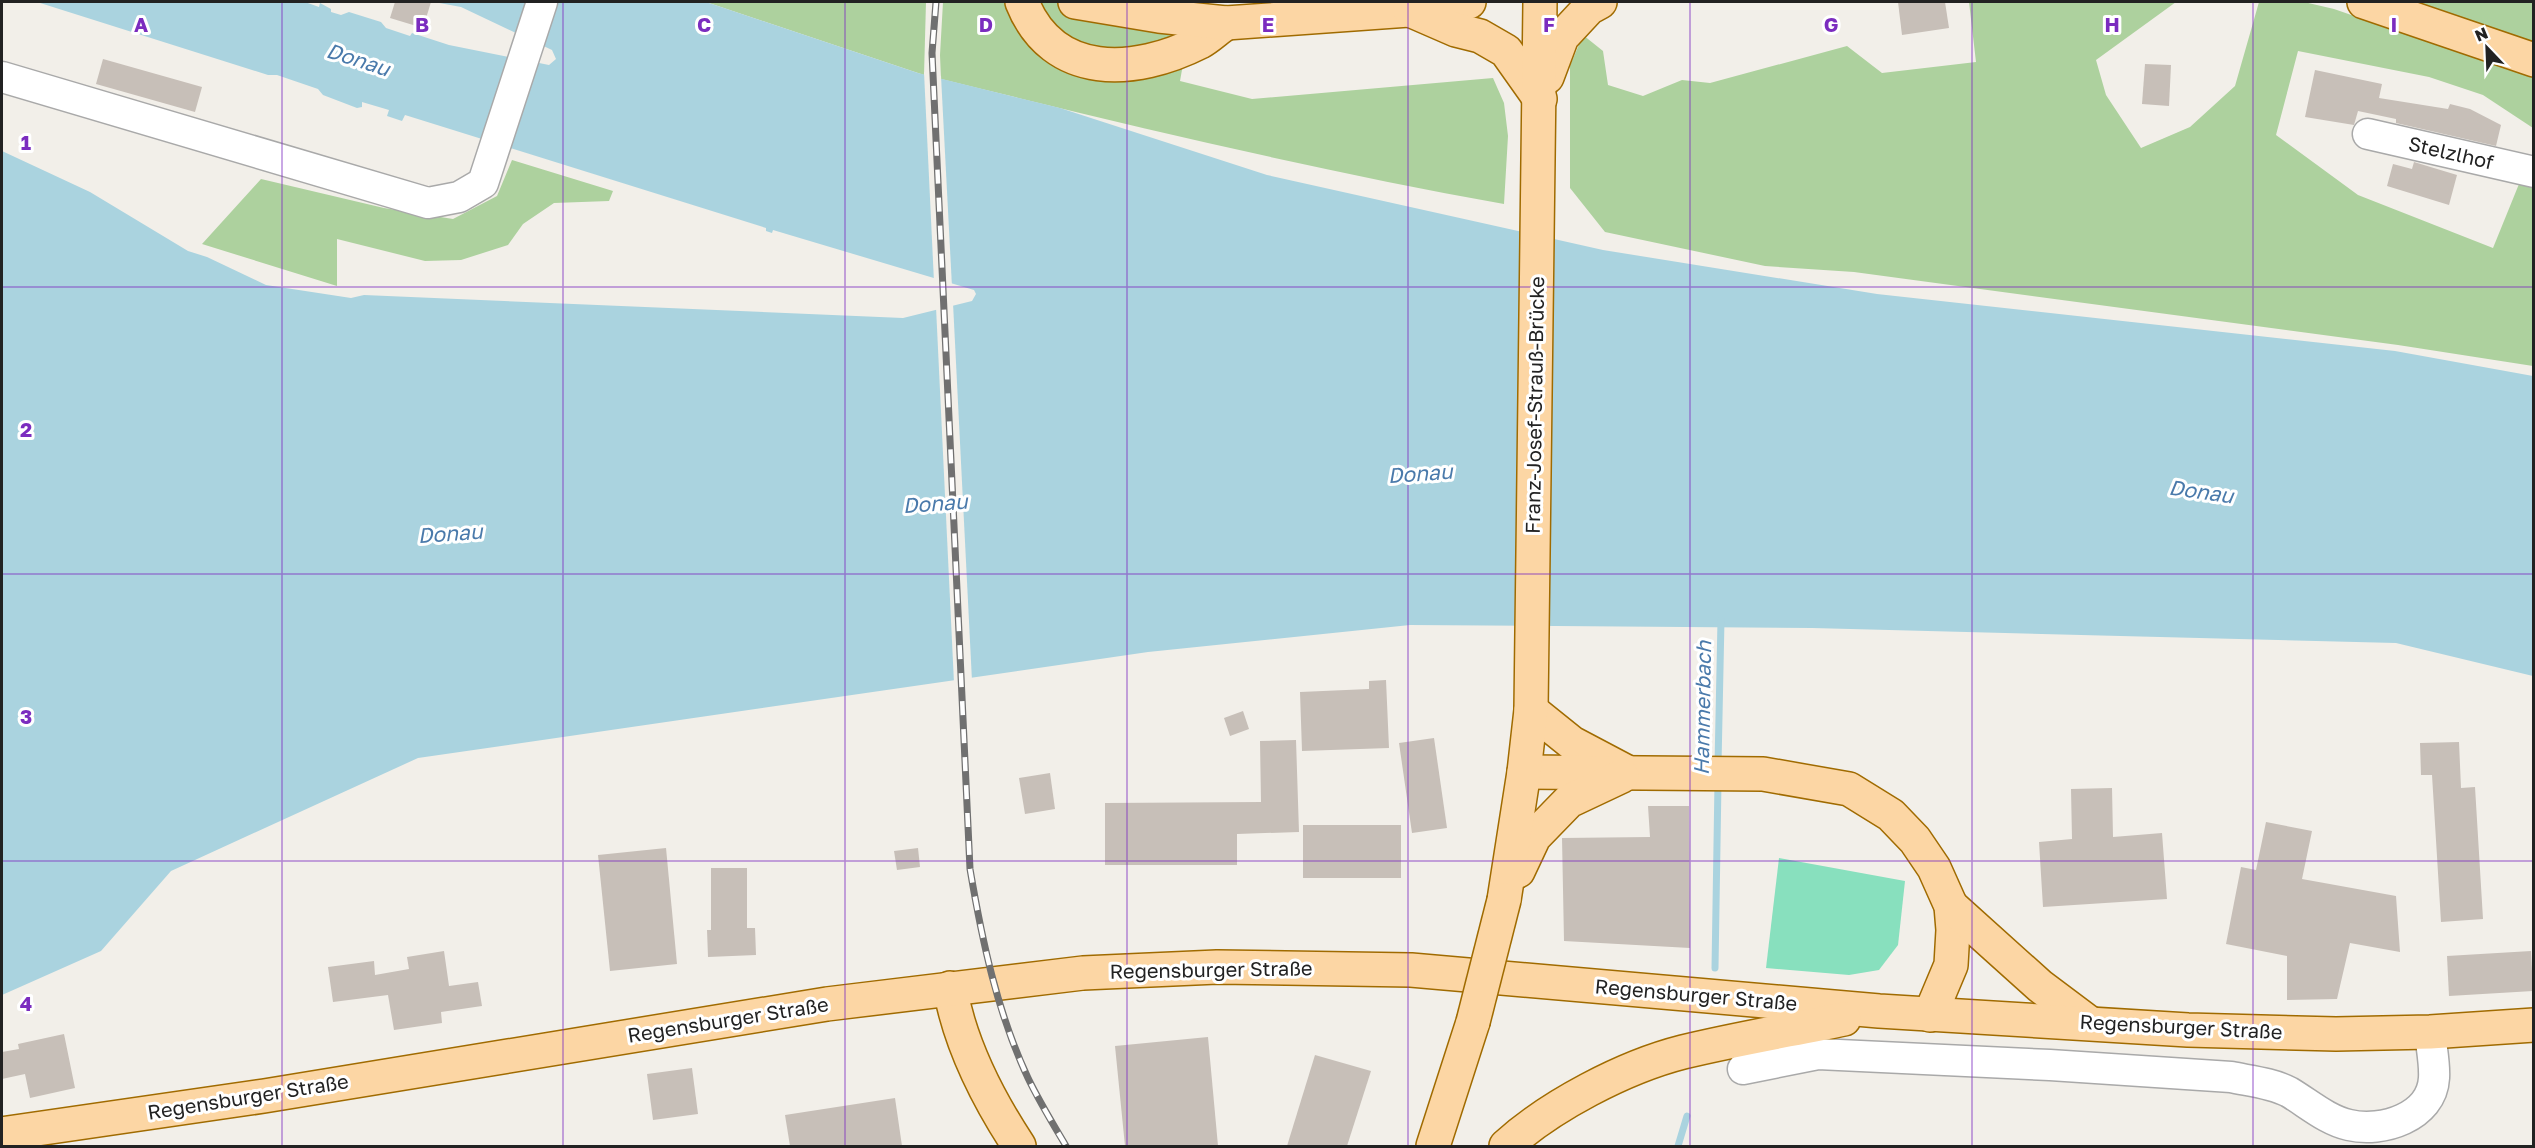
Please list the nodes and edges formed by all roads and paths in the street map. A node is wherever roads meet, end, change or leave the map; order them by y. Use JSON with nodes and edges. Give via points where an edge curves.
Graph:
{"nodes":[{"id":1,"x":542,"y":2,"type":"edge"},
{"id":2,"x":1022,"y":2,"type":"edge"},
{"id":3,"x":1075,"y":2,"type":"edge"},
{"id":4,"x":1463,"y":2,"type":"edge"},
{"id":5,"x":1540,"y":2,"type":"edge"},
{"id":6,"x":1600,"y":2,"type":"edge"},
{"id":7,"x":2364,"y":2,"type":"edge"},
{"id":8,"x":1410,"y":10,"type":"junction"},
{"id":9,"x":1226,"y":22,"type":"junction"},
{"id":10,"x":2534,"y":60,"type":"edge"},
{"id":11,"x":2,"y":76,"type":"edge"},
{"id":12,"x":1540,"y":99,"type":"junction"},
{"id":13,"x":2368,"y":134,"type":"dead end"},
{"id":14,"x":2534,"y":172,"type":"edge"},
{"id":15,"x":1531,"y":711,"type":"junction"},
{"id":16,"x":1524,"y":772,"type":"junction"},
{"id":17,"x":1629,"y":773,"type":"junction"},
{"id":18,"x":1504,"y":900,"type":"junction"},
{"id":19,"x":1951,"y":906,"type":"junction"},
{"id":20,"x":950,"y":988,"type":"junction"},
{"id":21,"x":1879,"y":1011,"type":"junction"},
{"id":22,"x":1930,"y":1015,"type":"junction"},
{"id":23,"x":2088,"y":1022,"type":"junction"},
{"id":24,"x":2534,"y":1025,"type":"edge"},
{"id":25,"x":2430,"y":1032,"type":"junction"},
{"id":26,"x":1743,"y":1069,"type":"dead end"},
{"id":27,"x":2,"y":1134,"type":"edge"},
{"id":28,"x":1019,"y":1146,"type":"edge"},
{"id":29,"x":1433,"y":1146,"type":"edge"},
{"id":30,"x":1506,"y":1146,"type":"edge"}],
"edges":[{"from":1,"to":11,"type":"street","via":[[483,183],[459,197],[428,202]]},
{"from":2,"to":9,"type":"main road","via":[[1045,40],[1064,53],[1093,63],[1130,65],[1153,59],[1200,41]]},
{"from":3,"to":9,"type":"main road"},
{"from":4,"to":8,"type":"main road"},
{"from":5,"to":12,"type":"main road","name":"Franz-Josef-Strauß-Brücke"},
{"from":6,"to":12,"type":"main road","via":[[1589,8],[1562,37]]},
{"from":7,"to":10,"type":"main road"},
{"from":8,"to":9,"type":"main road"},
{"from":8,"to":12,"type":"main road","via":[[1480,36],[1506,51]]},
{"from":12,"to":15,"type":"main road","name":"Franz-Josef-Strauß-Brücke"},
{"from":13,"to":14,"type":"street","name":"Stelzlhof"},
{"from":15,"to":16,"type":"main road","name":"Franz-Josef-Strauß-Brücke"},
{"from":15,"to":17,"type":"main road","via":[[1572,743]]},
{"from":16,"to":17,"type":"main road"},
{"from":16,"to":18,"type":"main road","name":"Franz-Josef-Strauß-Brücke"},
{"from":17,"to":18,"type":"main road","via":[[1569,801],[1534,837]]},
{"from":17,"to":19,"type":"main road","via":[[1763,774],[1849,789],[1891,815],[1915,840],[1934,868]]},
{"from":18,"to":29,"type":"main road","bridge":true,"via":[[1473,1022]]},
{"from":19,"to":22,"type":"main road","via":[[1951,965]]},
{"from":19,"to":23,"type":"main road","via":[[2040,986]]},
{"from":20,"to":21,"type":"main road","name":"Regensburger Straße","via":[[1083,973],[1217,967],[1411,970]]},
{"from":20,"to":27,"type":"main road","name":"Regensburger Straße"},
{"from":20,"to":28,"type":"main road","via":[[969,1051],[1001,1119]]},
{"from":21,"to":22,"type":"main road","name":"Regensburger Straße"},
{"from":21,"to":30,"type":"main road","via":[[1681,1052],[1613,1077],[1555,1109]]},
{"from":22,"to":23,"type":"main road","name":"Regensburger Straße"},
{"from":23,"to":25,"type":"main road","name":"Regensburger Straße","via":[[2199,1030]]},
{"from":24,"to":25,"type":"main road","name":"Regensburger Straße"},
{"from":25,"to":26,"type":"street","via":[[2434,1078],[2426,1102],[2403,1120],[2378,1128],[2349,1125],[2287,1091],[2232,1077],[1818,1054]]}]}
